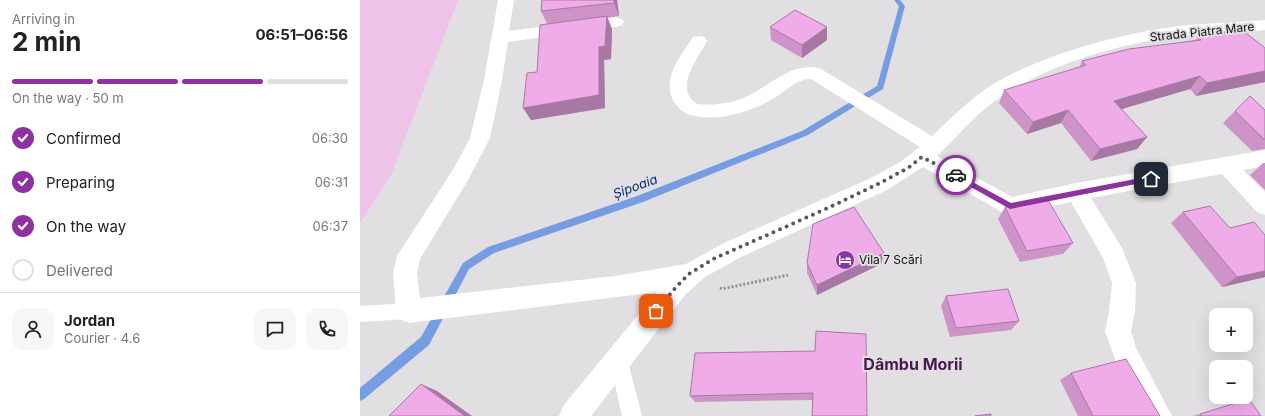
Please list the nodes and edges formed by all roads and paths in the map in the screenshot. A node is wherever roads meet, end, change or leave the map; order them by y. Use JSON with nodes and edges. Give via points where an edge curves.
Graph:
{"nodes":[{"id":1,"x":506,"y":0,"type":"edge"},
{"id":2,"x":616,"y":22,"type":"dead end"},
{"id":3,"x":1265,"y":25,"type":"edge"},
{"id":4,"x":500,"y":38,"type":"junction"},
{"id":5,"x":699,"y":41,"type":"dead end"},
{"id":6,"x":928,"y":152,"type":"junction"},
{"id":7,"x":1265,"y":158,"type":"edge"},
{"id":8,"x":1226,"y":165,"type":"junction"},
{"id":9,"x":1076,"y":192,"type":"junction"},
{"id":10,"x":1265,"y":206,"type":"edge"},
{"id":11,"x":689,"y":274,"type":"junction"},
{"id":12,"x":788,"y":275,"type":"dead end"},
{"id":13,"x":416,"y":310,"type":"junction"},
{"id":14,"x":360,"y":314,"type":"edge"},
{"id":15,"x":618,"y":358,"type":"junction"},
{"id":16,"x":573,"y":416,"type":"edge"},
{"id":17,"x":632,"y":416,"type":"edge"},
{"id":18,"x":1158,"y":416,"type":"edge"}],
"edges":[{"from":1,"to":4,"type":"street"},
{"from":2,"to":4,"type":"street"},
{"from":3,"to":6,"type":"street","name":"Strada Piatra Mare","via":[[1166,34],[1101,47],[1065,59],[996,92],[979,104]]},
{"from":4,"to":13,"type":"street","via":[[480,138],[461,174],[409,256],[405,273]]},
{"from":5,"to":6,"type":"street","via":[[684,65],[679,80],[678,94],[693,110],[734,108],[760,98],[800,73],[808,71],[831,82],[907,130]]},
{"from":6,"to":9,"type":"street","via":[[1010,206]]},
{"from":6,"to":11,"type":"street","name":"Strada Piatra Mare","via":[[908,168],[880,183],[713,259]]},
{"from":7,"to":8,"type":"street"},
{"from":8,"to":9,"type":"street"},
{"from":8,"to":10,"type":"street"},
{"from":9,"to":18,"type":"street","via":[[1114,255],[1124,283],[1118,331],[1125,353]]},
{"from":11,"to":12,"type":"path","via":[[722,289]]},
{"from":11,"to":13,"type":"street","via":[[616,287]]},
{"from":11,"to":15,"type":"street","name":"Strada Piatra Mare"},
{"from":13,"to":14,"type":"lane"},
{"from":15,"to":16,"type":"street","name":"Strada Piatra Mare"},
{"from":15,"to":17,"type":"lane"}]}
